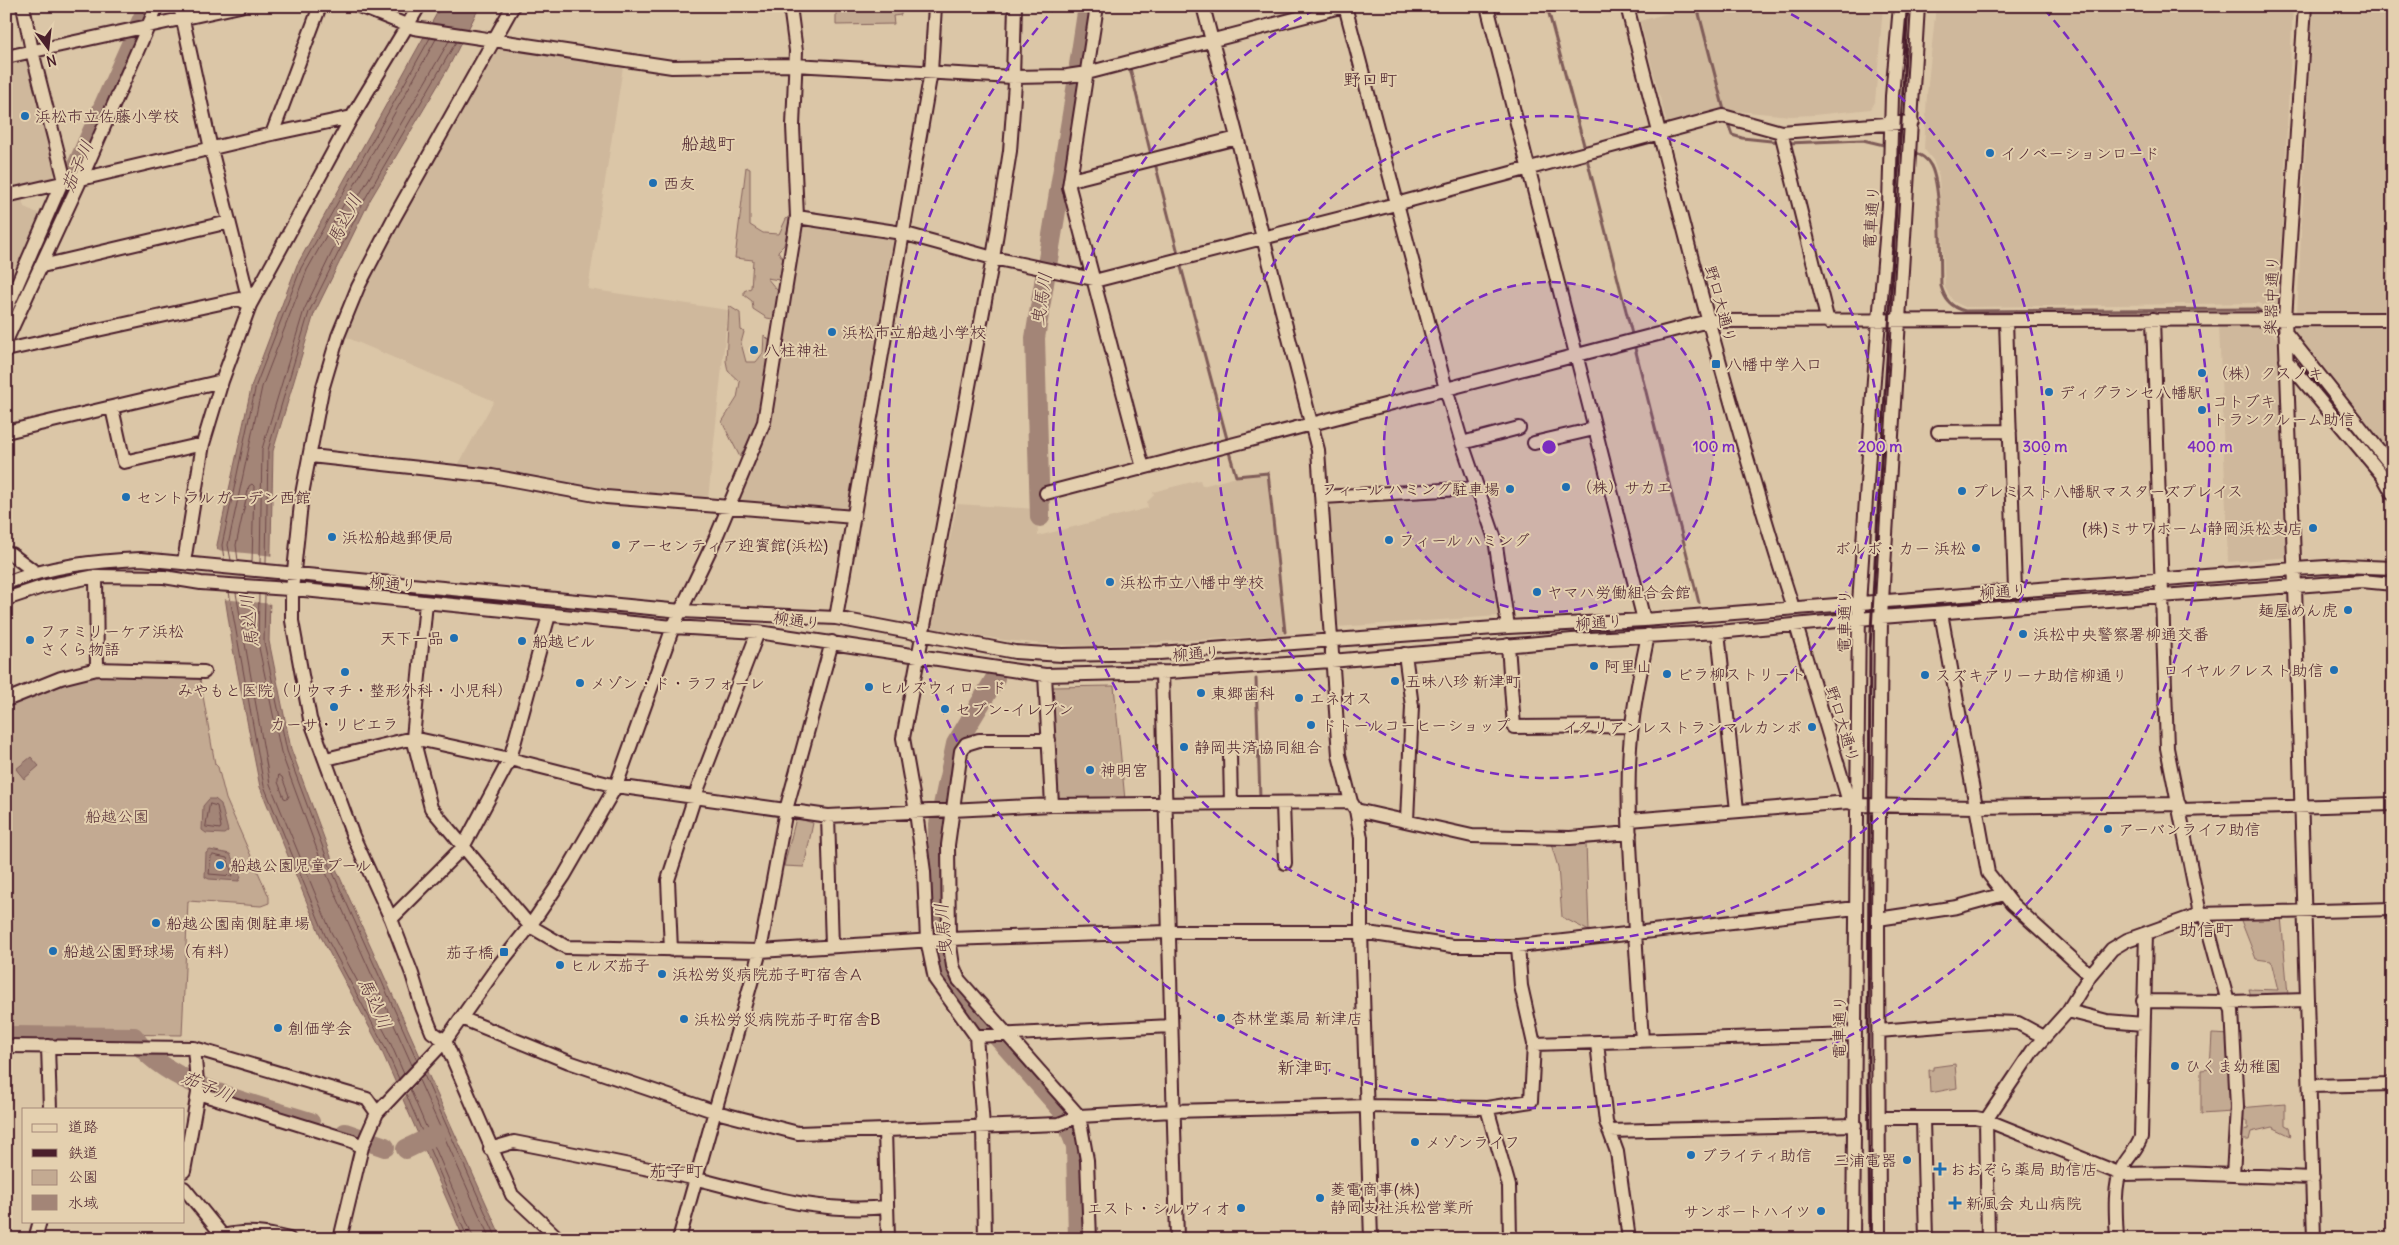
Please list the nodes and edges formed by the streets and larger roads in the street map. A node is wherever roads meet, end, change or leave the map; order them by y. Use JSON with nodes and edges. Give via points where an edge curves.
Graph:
{"nodes":[{"id":1,"x":23,"y":6,"type":"edge"},
{"id":2,"x":157,"y":6,"type":"edge"},
{"id":3,"x":240,"y":6,"type":"edge"},
{"id":4,"x":320,"y":6,"type":"edge"},
{"id":5,"x":359,"y":6,"type":"edge"},
{"id":6,"x":418,"y":6,"type":"edge"},
{"id":7,"x":513,"y":6,"type":"edge"},
{"id":8,"x":790,"y":6,"type":"edge"},
{"id":9,"x":935,"y":6,"type":"edge"},
{"id":10,"x":1015,"y":6,"type":"edge"},
{"id":11,"x":1097,"y":6,"type":"edge"},
{"id":12,"x":1203,"y":6,"type":"edge"},
{"id":13,"x":1344,"y":6,"type":"edge"},
{"id":14,"x":1487,"y":6,"type":"edge"},
{"id":15,"x":1627,"y":6,"type":"edge"},
{"id":16,"x":1900,"y":6,"type":"edge"},
{"id":17,"x":1918,"y":6,"type":"edge"},
{"id":18,"x":2305,"y":6,"type":"edge"},
{"id":19,"x":182,"y":12,"type":"edge"},
{"id":20,"x":149,"y":25,"type":"junction"},
{"id":21,"x":411,"y":27,"type":"junction"},
{"id":22,"x":491,"y":39,"type":"junction"},
{"id":23,"x":1212,"y":41,"type":"junction"},
{"id":24,"x":32,"y":51,"type":"junction"},
{"id":25,"x":6,"y":57,"type":"edge"},
{"id":26,"x":794,"y":64,"type":"junction"},
{"id":27,"x":931,"y":72,"type":"junction"},
{"id":28,"x":1087,"y":73,"type":"junction"},
{"id":29,"x":1014,"y":78,"type":"junction"},
{"id":30,"x":352,"y":117,"type":"junction"},
{"id":31,"x":1892,"y":122,"type":"junction"},
{"id":32,"x":1912,"y":122,"type":"junction"},
{"id":33,"x":1781,"y":132,"type":"junction"},
{"id":34,"x":272,"y":134,"type":"junction"},
{"id":35,"x":1660,"y":134,"type":"junction"},
{"id":36,"x":1237,"y":138,"type":"junction"},
{"id":37,"x":211,"y":149,"type":"junction"},
{"id":38,"x":1527,"y":168,"type":"junction"},
{"id":39,"x":65,"y":178,"type":"junction"},
{"id":40,"x":81,"y":179,"type":"junction"},
{"id":41,"x":1070,"y":180,"type":"junction"},
{"id":42,"x":6,"y":196,"type":"edge"},
{"id":43,"x":1396,"y":204,"type":"junction"},
{"id":44,"x":797,"y":217,"type":"junction"},
{"id":45,"x":229,"y":222,"type":"junction"},
{"id":46,"x":902,"y":233,"type":"junction"},
{"id":47,"x":1263,"y":238,"type":"junction"},
{"id":48,"x":992,"y":258,"type":"junction"},
{"id":49,"x":42,"y":266,"type":"junction"},
{"id":50,"x":1094,"y":278,"type":"junction"},
{"id":51,"x":250,"y":305,"type":"junction"},
{"id":52,"x":6,"y":310,"type":"edge"},
{"id":53,"x":2153,"y":319,"type":"junction"},
{"id":54,"x":2393,"y":319,"type":"edge"},
{"id":55,"x":1900,"y":320,"type":"junction"},
{"id":56,"x":1708,"y":321,"type":"junction"},
{"id":57,"x":1879,"y":321,"type":"junction"},
{"id":58,"x":2006,"y":321,"type":"junction"},
{"id":59,"x":1828,"y":322,"type":"junction"},
{"id":60,"x":2277,"y":322,"type":"junction"},
{"id":61,"x":6,"y":341,"type":"edge"},
{"id":62,"x":6,"y":350,"type":"edge"},
{"id":63,"x":1576,"y":356,"type":"junction"},
{"id":64,"x":2286,"y":360,"type":"junction"},
{"id":65,"x":222,"y":381,"type":"junction"},
{"id":66,"x":1446,"y":389,"type":"junction"},
{"id":67,"x":112,"y":408,"type":"junction"},
{"id":68,"x":1312,"y":424,"type":"junction"},
{"id":69,"x":1519,"y":428,"type":"dead end"},
{"id":70,"x":1594,"y":429,"type":"junction"},
{"id":71,"x":2010,"y":431,"type":"junction"},
{"id":72,"x":6,"y":432,"type":"edge"},
{"id":73,"x":1938,"y":432,"type":"dead end"},
{"id":74,"x":1462,"y":443,"type":"junction"},
{"id":75,"x":202,"y":444,"type":"junction"},
{"id":76,"x":1534,"y":444,"type":"dead end"},
{"id":77,"x":311,"y":456,"type":"junction"},
{"id":78,"x":1143,"y":468,"type":"junction"},
{"id":79,"x":2393,"y":468,"type":"edge"},
{"id":80,"x":1478,"y":488,"type":"junction"},
{"id":81,"x":1046,"y":493,"type":"dead end"},
{"id":82,"x":2393,"y":494,"type":"edge"},
{"id":83,"x":1323,"y":497,"type":"junction"},
{"id":84,"x":728,"y":508,"type":"junction"},
{"id":85,"x":854,"y":517,"type":"junction"},
{"id":86,"x":6,"y":554,"type":"edge"},
{"id":87,"x":190,"y":562,"type":"junction"},
{"id":88,"x":2393,"y":568,"type":"edge"},
{"id":89,"x":2294,"y":569,"type":"junction"},
{"id":90,"x":286,"y":571,"type":"junction"},
{"id":91,"x":34,"y":572,"type":"junction"},
{"id":92,"x":96,"y":576,"type":"junction"},
{"id":93,"x":2162,"y":579,"type":"junction"},
{"id":94,"x":6,"y":583,"type":"edge"},
{"id":95,"x":2393,"y":584,"type":"edge"},
{"id":96,"x":2295,"y":586,"type":"junction"},
{"id":97,"x":288,"y":590,"type":"junction"},
{"id":98,"x":2015,"y":590,"type":"junction"},
{"id":99,"x":2162,"y":595,"type":"junction"},
{"id":100,"x":6,"y":599,"type":"edge"},
{"id":101,"x":1882,"y":601,"type":"junction"},
{"id":102,"x":426,"y":603,"type":"junction"},
{"id":103,"x":1859,"y":604,"type":"junction"},
{"id":104,"x":1793,"y":608,"type":"junction"},
{"id":105,"x":681,"y":610,"type":"junction"},
{"id":106,"x":1941,"y":613,"type":"junction"},
{"id":107,"x":549,"y":615,"type":"junction"},
{"id":108,"x":1882,"y":617,"type":"junction"},
{"id":109,"x":836,"y":618,"type":"junction"},
{"id":110,"x":1860,"y":619,"type":"junction"},
{"id":111,"x":1644,"y":620,"type":"junction"},
{"id":112,"x":1796,"y":626,"type":"junction"},
{"id":113,"x":673,"y":627,"type":"junction"},
{"id":114,"x":1508,"y":627,"type":"junction"},
{"id":115,"x":758,"y":632,"type":"junction"},
{"id":116,"x":1718,"y":632,"type":"junction"},
{"id":117,"x":923,"y":635,"type":"junction"},
{"id":118,"x":1648,"y":635,"type":"junction"},
{"id":119,"x":1330,"y":640,"type":"junction"},
{"id":120,"x":832,"y":642,"type":"junction"},
{"id":121,"x":1508,"y":645,"type":"junction"},
{"id":122,"x":1405,"y":654,"type":"junction"},
{"id":123,"x":919,"y":656,"type":"junction"},
{"id":124,"x":1331,"y":660,"type":"junction"},
{"id":125,"x":97,"y":669,"type":"junction"},
{"id":126,"x":204,"y":672,"type":"dead end"},
{"id":127,"x":1162,"y":672,"type":"junction"},
{"id":128,"x":1045,"y":675,"type":"junction"},
{"id":129,"x":6,"y":700,"type":"edge"},
{"id":130,"x":1632,"y":726,"type":"junction"},
{"id":131,"x":413,"y":738,"type":"junction"},
{"id":132,"x":1049,"y":740,"type":"junction"},
{"id":133,"x":1230,"y":755,"type":"dead end"},
{"id":134,"x":326,"y":759,"type":"junction"},
{"id":135,"x":510,"y":759,"type":"junction"},
{"id":136,"x":616,"y":786,"type":"junction"},
{"id":137,"x":695,"y":796,"type":"junction"},
{"id":138,"x":1231,"y":803,"type":"junction"},
{"id":139,"x":1283,"y":803,"type":"junction"},
{"id":140,"x":1164,"y":804,"type":"junction"},
{"id":141,"x":1853,"y":804,"type":"junction"},
{"id":142,"x":2393,"y":804,"type":"edge"},
{"id":143,"x":1052,"y":805,"type":"junction"},
{"id":144,"x":1880,"y":805,"type":"junction"},
{"id":145,"x":1354,"y":806,"type":"junction"},
{"id":146,"x":1976,"y":807,"type":"junction"},
{"id":147,"x":2180,"y":807,"type":"junction"},
{"id":148,"x":2302,"y":807,"type":"junction"},
{"id":149,"x":786,"y":810,"type":"junction"},
{"id":150,"x":1737,"y":810,"type":"junction"},
{"id":151,"x":946,"y":811,"type":"junction"},
{"id":152,"x":916,"y":812,"type":"junction"},
{"id":153,"x":828,"y":816,"type":"junction"},
{"id":154,"x":1407,"y":821,"type":"junction"},
{"id":155,"x":1630,"y":827,"type":"junction"},
{"id":156,"x":463,"y":847,"type":"junction"},
{"id":157,"x":1285,"y":863,"type":"dead end"},
{"id":158,"x":2004,"y":894,"type":"junction"},
{"id":159,"x":1856,"y":908,"type":"junction"},
{"id":160,"x":2393,"y":909,"type":"edge"},
{"id":161,"x":2303,"y":911,"type":"junction"},
{"id":162,"x":2202,"y":914,"type":"junction"},
{"id":163,"x":391,"y":919,"type":"junction"},
{"id":164,"x":1878,"y":919,"type":"junction"},
{"id":165,"x":530,"y":926,"type":"junction"},
{"id":166,"x":1168,"y":932,"type":"junction"},
{"id":167,"x":1360,"y":932,"type":"junction"},
{"id":168,"x":1635,"y":933,"type":"junction"},
{"id":169,"x":2146,"y":933,"type":"junction"},
{"id":170,"x":947,"y":939,"type":"junction"},
{"id":171,"x":929,"y":940,"type":"junction"},
{"id":172,"x":832,"y":946,"type":"junction"},
{"id":173,"x":1518,"y":946,"type":"junction"},
{"id":174,"x":671,"y":950,"type":"junction"},
{"id":175,"x":760,"y":951,"type":"junction"},
{"id":176,"x":2090,"y":974,"type":"junction"},
{"id":177,"x":2307,"y":1000,"type":"junction"},
{"id":178,"x":2144,"y":1001,"type":"junction"},
{"id":179,"x":2228,"y":1002,"type":"junction"},
{"id":180,"x":2068,"y":1011,"type":"junction"},
{"id":181,"x":461,"y":1018,"type":"junction"},
{"id":182,"x":2143,"y":1024,"type":"junction"},
{"id":183,"x":1170,"y":1026,"type":"junction"},
{"id":184,"x":1879,"y":1031,"type":"junction"},
{"id":185,"x":1006,"y":1034,"type":"junction"},
{"id":186,"x":1855,"y":1034,"type":"junction"},
{"id":187,"x":981,"y":1036,"type":"junction"},
{"id":188,"x":2044,"y":1037,"type":"junction"},
{"id":189,"x":1642,"y":1040,"type":"junction"},
{"id":190,"x":1597,"y":1043,"type":"junction"},
{"id":191,"x":441,"y":1044,"type":"junction"},
{"id":192,"x":1534,"y":1044,"type":"junction"},
{"id":193,"x":6,"y":1046,"type":"edge"},
{"id":194,"x":48,"y":1046,"type":"junction"},
{"id":195,"x":194,"y":1048,"type":"junction"},
{"id":196,"x":2393,"y":1084,"type":"edge"},
{"id":197,"x":2310,"y":1086,"type":"junction"},
{"id":198,"x":198,"y":1088,"type":"junction"},
{"id":199,"x":1367,"y":1106,"type":"junction"},
{"id":200,"x":50,"y":1108,"type":"edge"},
{"id":201,"x":1487,"y":1108,"type":"junction"},
{"id":202,"x":380,"y":1111,"type":"junction"},
{"id":203,"x":1173,"y":1111,"type":"junction"},
{"id":204,"x":716,"y":1112,"type":"junction"},
{"id":205,"x":1076,"y":1117,"type":"junction"},
{"id":206,"x":1878,"y":1118,"type":"junction"},
{"id":207,"x":1923,"y":1119,"type":"junction"},
{"id":208,"x":1986,"y":1120,"type":"junction"},
{"id":209,"x":1855,"y":1125,"type":"junction"},
{"id":210,"x":983,"y":1126,"type":"junction"},
{"id":211,"x":885,"y":1130,"type":"junction"},
{"id":212,"x":1609,"y":1131,"type":"junction"},
{"id":213,"x":362,"y":1147,"type":"junction"},
{"id":214,"x":490,"y":1149,"type":"junction"},
{"id":215,"x":185,"y":1165,"type":"edge"},
{"id":216,"x":2120,"y":1174,"type":"junction"},
{"id":217,"x":2233,"y":1175,"type":"junction"},
{"id":218,"x":2313,"y":1178,"type":"junction"},
{"id":219,"x":697,"y":1179,"type":"junction"},
{"id":220,"x":185,"y":1189,"type":"edge"},
{"id":221,"x":887,"y":1207,"type":"junction"},
{"id":222,"x":40,"y":1222,"type":"edge"},
{"id":223,"x":546,"y":1234,"type":"edge"},
{"id":224,"x":223,"y":1237,"type":"edge"},
{"id":225,"x":35,"y":1239,"type":"edge"},
{"id":226,"x":289,"y":1239,"type":"edge"},
{"id":227,"x":340,"y":1239,"type":"edge"},
{"id":228,"x":559,"y":1239,"type":"edge"},
{"id":229,"x":679,"y":1239,"type":"edge"},
{"id":230,"x":888,"y":1239,"type":"edge"},
{"id":231,"x":985,"y":1239,"type":"edge"},
{"id":232,"x":1090,"y":1239,"type":"edge"},
{"id":233,"x":1177,"y":1239,"type":"edge"},
{"id":234,"x":1371,"y":1239,"type":"edge"},
{"id":235,"x":1510,"y":1239,"type":"edge"},
{"id":236,"x":1629,"y":1239,"type":"edge"},
{"id":237,"x":1853,"y":1239,"type":"edge"},
{"id":238,"x":1879,"y":1239,"type":"edge"},
{"id":239,"x":1926,"y":1239,"type":"edge"},
{"id":240,"x":1988,"y":1239,"type":"edge"},
{"id":241,"x":2117,"y":1239,"type":"edge"},
{"id":242,"x":2314,"y":1239,"type":"edge"}],
"edges":[{"from":1,"to":24,"type":"street"},
{"from":2,"to":20,"type":"street"},
{"from":3,"to":19,"type":"street"},
{"from":4,"to":34,"type":"street"},
{"from":5,"to":21,"type":"street"},
{"from":6,"to":21,"type":"street"},
{"from":7,"to":22,"type":"street"},
{"from":8,"to":26,"type":"street","via":[[796,51]]},
{"from":9,"to":27,"type":"street"},
{"from":10,"to":29,"type":"street"},
{"from":11,"to":28,"type":"street"},
{"from":12,"to":23,"type":"street"},
{"from":13,"to":23,"type":"street"},
{"from":13,"to":43,"type":"street"},
{"from":14,"to":38,"type":"street"},
{"from":15,"to":35,"type":"street","name":"野口大通り"},
{"from":16,"to":31,"type":"street","name":"電車通り"},
{"from":17,"to":32,"type":"street"},
{"from":18,"to":60,"type":"street","name":"楽器中通り"},
{"from":19,"to":20,"type":"street"},
{"from":19,"to":37,"type":"street"},
{"from":20,"to":24,"type":"street"},
{"from":20,"to":40,"type":"street"},
{"from":21,"to":22,"type":"street"},
{"from":21,"to":30,"type":"street"},
{"from":22,"to":26,"type":"street","via":[[672,67]]},
{"from":22,"to":77,"type":"street","via":[[358,286],[338,336],[322,390]]},
{"from":23,"to":28,"type":"street"},
{"from":23,"to":36,"type":"street"},
{"from":24,"to":25,"type":"street"},
{"from":24,"to":39,"type":"street"},
{"from":26,"to":27,"type":"street"},
{"from":26,"to":44,"type":"street"},
{"from":27,"to":29,"type":"street"},
{"from":27,"to":46,"type":"street"},
{"from":28,"to":29,"type":"street"},
{"from":28,"to":41,"type":"street"},
{"from":29,"to":48,"type":"street","via":[[1010,151]]},
{"from":30,"to":34,"type":"street"},
{"from":30,"to":51,"type":"street"},
{"from":31,"to":32,"type":"street"},
{"from":31,"to":33,"type":"street"},
{"from":31,"to":57,"type":"street","name":"電車通り"},
{"from":32,"to":55,"type":"street"},
{"from":33,"to":35,"type":"street","via":[[1723,116]]},
{"from":33,"to":59,"type":"street"},
{"from":34,"to":37,"type":"street"},
{"from":35,"to":38,"type":"street"},
{"from":35,"to":56,"type":"street","name":"野口大通り"},
{"from":36,"to":41,"type":"street"},
{"from":36,"to":47,"type":"street"},
{"from":37,"to":40,"type":"street"},
{"from":37,"to":45,"type":"street"},
{"from":38,"to":43,"type":"street"},
{"from":38,"to":63,"type":"street"},
{"from":39,"to":40,"type":"street"},
{"from":39,"to":42,"type":"street"},
{"from":39,"to":52,"type":"street"},
{"from":40,"to":49,"type":"street"},
{"from":41,"to":50,"type":"street","via":[[1069,187]]},
{"from":43,"to":47,"type":"street"},
{"from":43,"to":66,"type":"street"},
{"from":44,"to":46,"type":"street"},
{"from":44,"to":84,"type":"street","via":[[764,422]]},
{"from":45,"to":49,"type":"street"},
{"from":45,"to":51,"type":"street"},
{"from":46,"to":48,"type":"street"},
{"from":46,"to":85,"type":"street"},
{"from":47,"to":50,"type":"street","via":[[1098,280]]},
{"from":47,"to":68,"type":"street"},
{"from":48,"to":50,"type":"street"},
{"from":48,"to":117,"type":"street"},
{"from":49,"to":61,"type":"street"},
{"from":50,"to":78,"type":"street"},
{"from":51,"to":62,"type":"street","via":[[239,299]]},
{"from":51,"to":65,"type":"street"},
{"from":53,"to":58,"type":"street"},
{"from":53,"to":60,"type":"street"},
{"from":53,"to":93,"type":"street"},
{"from":54,"to":60,"type":"street"},
{"from":55,"to":57,"type":"street"},
{"from":55,"to":58,"type":"street"},
{"from":55,"to":101,"type":"street"},
{"from":56,"to":59,"type":"street"},
{"from":56,"to":63,"type":"street"},
{"from":56,"to":104,"type":"street","name":"野口大通り"},
{"from":57,"to":59,"type":"street"},
{"from":57,"to":103,"type":"street","name":"電車通り"},
{"from":58,"to":71,"type":"street"},
{"from":60,"to":64,"type":"street","name":"楽器中通り"},
{"from":60,"to":79,"type":"street"},
{"from":63,"to":66,"type":"street"},
{"from":63,"to":70,"type":"street"},
{"from":64,"to":82,"type":"street","via":[[2383,476]]},
{"from":64,"to":89,"type":"street","name":"楽器中通り"},
{"from":65,"to":67,"type":"street"},
{"from":65,"to":75,"type":"street"},
{"from":66,"to":68,"type":"street"},
{"from":66,"to":74,"type":"street"},
{"from":67,"to":72,"type":"street"},
{"from":67,"to":75,"type":"street","via":[[124,462]]},
{"from":68,"to":78,"type":"street"},
{"from":68,"to":83,"type":"street"},
{"from":69,"to":74,"type":"street"},
{"from":70,"to":76,"type":"street"},
{"from":70,"to":111,"type":"street"},
{"from":71,"to":73,"type":"street"},
{"from":71,"to":98,"type":"street"},
{"from":74,"to":80,"type":"street"},
{"from":75,"to":87,"type":"street"},
{"from":77,"to":84,"type":"street","via":[[492,476],[606,497]]},
{"from":77,"to":90,"type":"street"},
{"from":78,"to":81,"type":"street"},
{"from":80,"to":83,"type":"street"},
{"from":80,"to":114,"type":"street","via":[[1495,539]]},
{"from":83,"to":119,"type":"street"},
{"from":84,"to":85,"type":"street"},
{"from":84,"to":105,"type":"street"},
{"from":85,"to":109,"type":"street"},
{"from":86,"to":91,"type":"street","via":[[11,554]]},
{"from":87,"to":90,"type":"street","name":"柳通り"},
{"from":87,"to":91,"type":"street","name":"柳通り","via":[[141,559],[87,562]]},
{"from":88,"to":89,"type":"street","name":"柳通り","via":[[2343,566]]},
{"from":89,"to":93,"type":"street","name":"柳通り"},
{"from":89,"to":96,"type":"street","name":"楽器中通り"},
{"from":90,"to":97,"type":"street"},
{"from":90,"to":105,"type":"street","name":"柳通り"},
{"from":91,"to":94,"type":"street","name":"柳通り"},
{"from":92,"to":97,"type":"street","name":"柳通り","via":[[164,577]]},
{"from":92,"to":100,"type":"street","name":"柳通り","via":[[42,587]]},
{"from":92,"to":125,"type":"street"},
{"from":93,"to":98,"type":"street","name":"柳通り"},
{"from":93,"to":99,"type":"street"},
{"from":95,"to":96,"type":"street","name":"柳通り","via":[[2362,580]]},
{"from":96,"to":99,"type":"street","name":"柳通り"},
{"from":96,"to":148,"type":"street","name":"楽器中通り"},
{"from":97,"to":102,"type":"street","name":"柳通り"},
{"from":97,"to":134,"type":"street","via":[[310,720]]},
{"from":98,"to":101,"type":"street","name":"柳通り"},
{"from":99,"to":106,"type":"street","name":"柳通り"},
{"from":99,"to":147,"type":"street","via":[[2167,748]]},
{"from":101,"to":103,"type":"street","name":"柳通り"},
{"from":101,"to":108,"type":"street"},
{"from":102,"to":107,"type":"street","name":"柳通り"},
{"from":102,"to":131,"type":"street"},
{"from":103,"to":104,"type":"street","name":"柳通り"},
{"from":103,"to":110,"type":"street","name":"電車通り"},
{"from":104,"to":111,"type":"street","name":"柳通り"},
{"from":105,"to":109,"type":"street","name":"柳通り"},
{"from":105,"to":113,"type":"street"},
{"from":106,"to":108,"type":"street","name":"柳通り"},
{"from":106,"to":146,"type":"street"},
{"from":107,"to":113,"type":"street","name":"柳通り"},
{"from":107,"to":135,"type":"street"},
{"from":108,"to":110,"type":"street","name":"柳通り"},
{"from":108,"to":144,"type":"street"},
{"from":109,"to":117,"type":"street","name":"柳通り"},
{"from":110,"to":112,"type":"street","name":"柳通り"},
{"from":110,"to":141,"type":"street","name":"電車通り"},
{"from":111,"to":114,"type":"street","name":"柳通り"},
{"from":112,"to":116,"type":"street","name":"柳通り"},
{"from":112,"to":141,"type":"street","name":"野口大通り"},
{"from":113,"to":115,"type":"street","name":"柳通り"},
{"from":113,"to":136,"type":"street"},
{"from":114,"to":119,"type":"street","name":"柳通り"},
{"from":115,"to":120,"type":"street","name":"柳通り"},
{"from":115,"to":137,"type":"street"},
{"from":116,"to":118,"type":"street","name":"柳通り"},
{"from":116,"to":150,"type":"street"},
{"from":117,"to":119,"type":"street","name":"柳通り","via":[[1015,652],[1062,655],[1159,653]]},
{"from":117,"to":123,"type":"street"},
{"from":118,"to":121,"type":"street","name":"柳通り"},
{"from":118,"to":130,"type":"street"},
{"from":119,"to":124,"type":"street"},
{"from":120,"to":123,"type":"street","name":"柳通り"},
{"from":120,"to":149,"type":"street"},
{"from":121,"to":122,"type":"street","name":"柳通り"},
{"from":121,"to":130,"type":"street","via":[[1514,727]]},
{"from":122,"to":124,"type":"street","name":"柳通り"},
{"from":122,"to":154,"type":"street","via":[[1412,706]]},
{"from":123,"to":128,"type":"street","name":"柳通り"},
{"from":123,"to":152,"type":"street","via":[[903,738]]},
{"from":124,"to":127,"type":"street","name":"柳通り"},
{"from":124,"to":145,"type":"street","via":[[1339,755]]},
{"from":125,"to":126,"type":"street"},
{"from":125,"to":129,"type":"street","via":[[61,678]]},
{"from":127,"to":128,"type":"street","name":"柳通り"},
{"from":127,"to":140,"type":"street"},
{"from":128,"to":132,"type":"street"},
{"from":130,"to":155,"type":"street"},
{"from":131,"to":134,"type":"street"},
{"from":131,"to":135,"type":"street"},
{"from":131,"to":156,"type":"street","via":[[431,808]]},
{"from":132,"to":143,"type":"street"},
{"from":132,"to":151,"type":"street","via":[[979,740],[966,744],[961,751]]},
{"from":133,"to":138,"type":"street"},
{"from":134,"to":163,"type":"street","via":[[353,836]]},
{"from":135,"to":136,"type":"street"},
{"from":135,"to":156,"type":"street"},
{"from":136,"to":137,"type":"street"},
{"from":136,"to":165,"type":"street","via":[[564,876]]},
{"from":137,"to":149,"type":"street"},
{"from":137,"to":174,"type":"street","via":[[668,880]]},
{"from":138,"to":139,"type":"street"},
{"from":138,"to":140,"type":"street"},
{"from":139,"to":145,"type":"street"},
{"from":139,"to":157,"type":"street"},
{"from":140,"to":143,"type":"street"},
{"from":140,"to":166,"type":"street"},
{"from":141,"to":144,"type":"street"},
{"from":141,"to":150,"type":"street"},
{"from":141,"to":159,"type":"street","name":"電車通り"},
{"from":142,"to":148,"type":"street"},
{"from":143,"to":151,"type":"street"},
{"from":144,"to":146,"type":"street"},
{"from":144,"to":164,"type":"street"},
{"from":145,"to":154,"type":"street"},
{"from":145,"to":167,"type":"street","via":[[1361,838]]},
{"from":146,"to":147,"type":"street"},
{"from":146,"to":158,"type":"street","via":[[1988,873]]},
{"from":147,"to":148,"type":"street"},
{"from":147,"to":162,"type":"street"},
{"from":148,"to":161,"type":"street","name":"楽器中通り"},
{"from":149,"to":153,"type":"street"},
{"from":149,"to":175,"type":"street"},
{"from":150,"to":155,"type":"street"},
{"from":151,"to":152,"type":"street"},
{"from":151,"to":170,"type":"street"},
{"from":152,"to":153,"type":"street"},
{"from":152,"to":171,"type":"street"},
{"from":153,"to":172,"type":"street"},
{"from":154,"to":155,"type":"street","via":[[1472,836],[1570,838]]},
{"from":155,"to":168,"type":"street"},
{"from":156,"to":163,"type":"street"},
{"from":156,"to":165,"type":"street"},
{"from":158,"to":164,"type":"street","via":[[1957,907]]},
{"from":158,"to":176,"type":"street"},
{"from":159,"to":168,"type":"street"},
{"from":159,"to":186,"type":"street","name":"電車通り"},
{"from":160,"to":161,"type":"street"},
{"from":161,"to":162,"type":"street"},
{"from":161,"to":177,"type":"street","name":"楽器中通り"},
{"from":162,"to":169,"type":"street"},
{"from":162,"to":179,"type":"street"},
{"from":163,"to":191,"type":"street","via":[[432,1032]]},
{"from":164,"to":184,"type":"street"},
{"from":165,"to":174,"type":"street","via":[[566,947]]},
{"from":165,"to":181,"type":"street"},
{"from":166,"to":167,"type":"street"},
{"from":166,"to":170,"type":"street"},
{"from":166,"to":183,"type":"street"},
{"from":167,"to":173,"type":"street","via":[[1452,946]]},
{"from":167,"to":199,"type":"street"},
{"from":168,"to":173,"type":"street"},
{"from":168,"to":189,"type":"street"},
{"from":169,"to":176,"type":"street","via":[[2112,950]]},
{"from":169,"to":178,"type":"street"},
{"from":170,"to":171,"type":"street"},
{"from":170,"to":185,"type":"street","via":[[959,980]]},
{"from":171,"to":172,"type":"street"},
{"from":171,"to":187,"type":"street","via":[[935,979]]},
{"from":172,"to":175,"type":"street"},
{"from":173,"to":192,"type":"street","via":[[1521,986]]},
{"from":174,"to":175,"type":"street"},
{"from":175,"to":204,"type":"street"},
{"from":176,"to":180,"type":"street"},
{"from":177,"to":179,"type":"street"},
{"from":177,"to":197,"type":"street","name":"楽器中通り"},
{"from":178,"to":179,"type":"street"},
{"from":178,"to":182,"type":"street"},
{"from":179,"to":217,"type":"street","via":[[2232,1010],[2237,1107]]},
{"from":180,"to":182,"type":"street","via":[[2107,1021]]},
{"from":180,"to":188,"type":"street"},
{"from":181,"to":191,"type":"street"},
{"from":181,"to":204,"type":"street","via":[[569,1062]]},
{"from":182,"to":216,"type":"street","via":[[2141,1137]]},
{"from":183,"to":185,"type":"street"},
{"from":183,"to":203,"type":"street"},
{"from":184,"to":188,"type":"street","via":[[1990,1022],[2018,1023]]},
{"from":184,"to":206,"type":"street"},
{"from":185,"to":187,"type":"street"},
{"from":185,"to":205,"type":"street"},
{"from":186,"to":189,"type":"street"},
{"from":186,"to":209,"type":"street","name":"電車通り"},
{"from":187,"to":210,"type":"street"},
{"from":188,"to":208,"type":"street"},
{"from":189,"to":190,"type":"street"},
{"from":190,"to":192,"type":"street"},
{"from":190,"to":212,"type":"street"},
{"from":191,"to":202,"type":"street"},
{"from":191,"to":214,"type":"street"},
{"from":192,"to":201,"type":"street","via":[[1531,1101]]},
{"from":193,"to":194,"type":"street"},
{"from":194,"to":195,"type":"street"},
{"from":194,"to":200,"type":"street"},
{"from":195,"to":198,"type":"street"},
{"from":195,"to":202,"type":"street","via":[[367,1098]]},
{"from":196,"to":197,"type":"street"},
{"from":197,"to":218,"type":"street","name":"楽器中通り"},
{"from":198,"to":213,"type":"street"},
{"from":198,"to":215,"type":"street"},
{"from":199,"to":201,"type":"street"},
{"from":199,"to":203,"type":"street"},
{"from":199,"to":234,"type":"street"},
{"from":201,"to":235,"type":"street","via":[[1509,1186]]},
{"from":202,"to":213,"type":"street"},
{"from":203,"to":205,"type":"street"},
{"from":203,"to":233,"type":"street"},
{"from":204,"to":211,"type":"street","via":[[798,1133]]},
{"from":204,"to":219,"type":"street"},
{"from":205,"to":210,"type":"street","via":[[1059,1124]]},
{"from":205,"to":232,"type":"street","via":[[1088,1160]]},
{"from":206,"to":207,"type":"street"},
{"from":206,"to":238,"type":"street"},
{"from":207,"to":208,"type":"street"},
{"from":207,"to":239,"type":"street"},
{"from":208,"to":216,"type":"street"},
{"from":208,"to":240,"type":"street"},
{"from":209,"to":212,"type":"street"},
{"from":209,"to":237,"type":"street","name":"電車通り"},
{"from":210,"to":211,"type":"street"},
{"from":210,"to":231,"type":"street"},
{"from":211,"to":221,"type":"street"},
{"from":212,"to":236,"type":"street","via":[[1617,1152]]},
{"from":213,"to":227,"type":"street"},
{"from":214,"to":219,"type":"street","via":[[514,1142]]},
{"from":214,"to":223,"type":"street","via":[[512,1196]]},
{"from":216,"to":217,"type":"street"},
{"from":216,"to":241,"type":"street"},
{"from":217,"to":218,"type":"street"},
{"from":218,"to":242,"type":"street","name":"楽器中通り"},
{"from":219,"to":221,"type":"street","via":[[792,1203],[856,1210]]},
{"from":219,"to":229,"type":"street"},
{"from":220,"to":224,"type":"street"},
{"from":221,"to":230,"type":"street"},
{"from":222,"to":225,"type":"street"},
{"from":223,"to":228,"type":"street"},
{"from":224,"to":226,"type":"street","via":[[244,1232]]}]}
